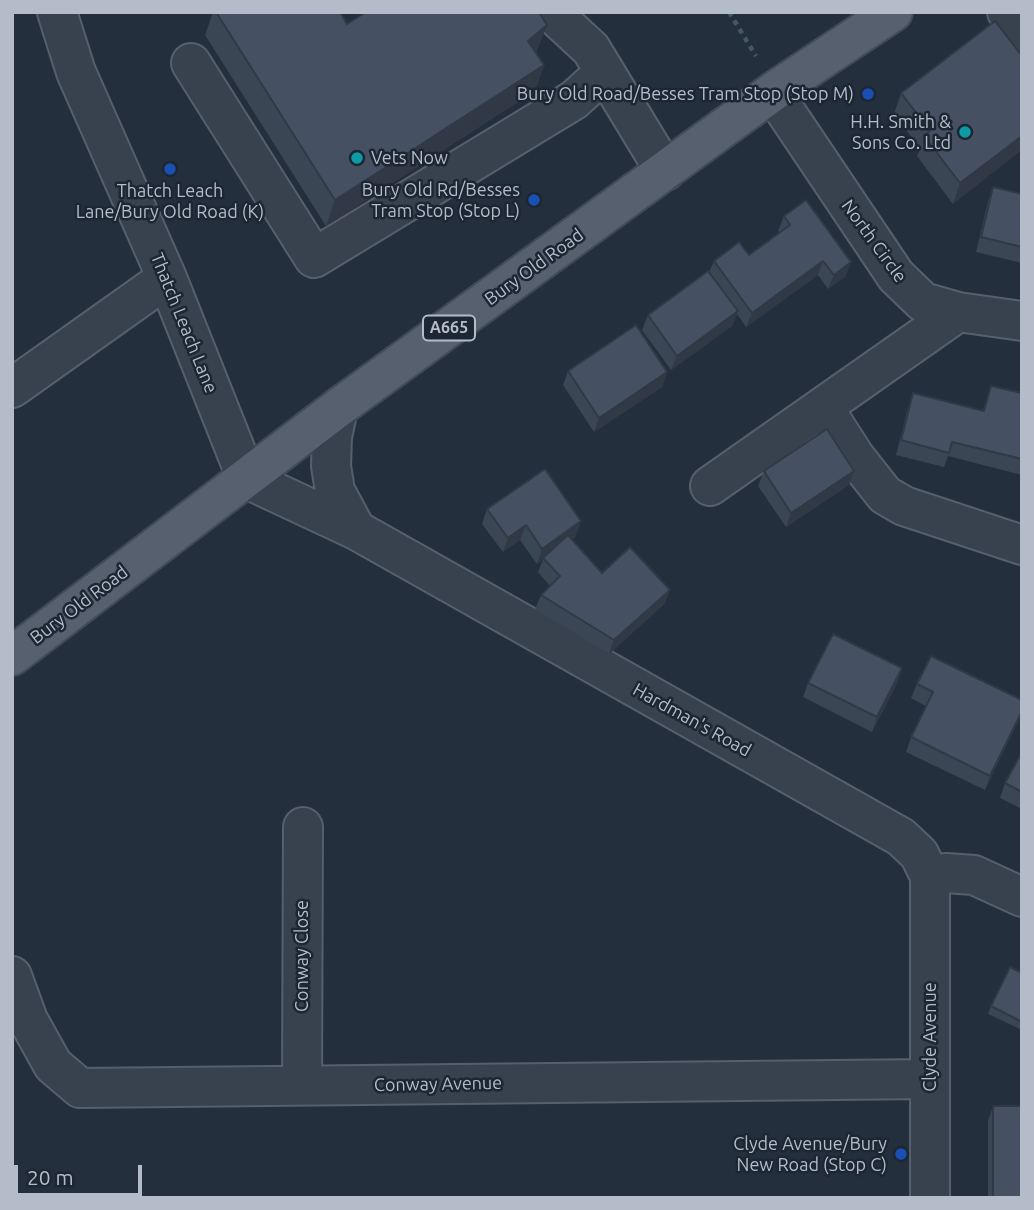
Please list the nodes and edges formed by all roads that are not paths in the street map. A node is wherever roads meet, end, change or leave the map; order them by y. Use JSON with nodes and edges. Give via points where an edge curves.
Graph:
{"nodes":[{"id":1,"x":57,"y":12,"type":"edge"},
{"id":2,"x":551,"y":12,"type":"edge"},
{"id":3,"x":893,"y":12,"type":"edge"},
{"id":4,"x":1007,"y":12,"type":"edge"},
{"id":5,"x":1022,"y":36,"type":"edge"},
{"id":6,"x":191,"y":63,"type":"dead end"},
{"id":7,"x":604,"y":72,"type":"junction"},
{"id":8,"x":773,"y":93,"type":"junction"},
{"id":9,"x":664,"y":171,"type":"junction"},
{"id":10,"x":167,"y":278,"type":"junction"},
{"id":11,"x":958,"y":312,"type":"junction"},
{"id":12,"x":1022,"y":321,"type":"edge"},
{"id":13,"x":12,"y":388,"type":"edge"},
{"id":14,"x":823,"y":407,"type":"junction"},
{"id":15,"x":338,"y":408,"type":"junction"},
{"id":16,"x":247,"y":479,"type":"junction"},
{"id":17,"x":710,"y":486,"type":"dead end"},
{"id":18,"x":356,"y":530,"type":"junction"},
{"id":19,"x":1022,"y":545,"type":"edge"},
{"id":20,"x":12,"y":656,"type":"edge"},
{"id":21,"x":303,"y":827,"type":"dead end"},
{"id":22,"x":930,"y":876,"type":"junction"},
{"id":23,"x":1022,"y":897,"type":"edge"},
{"id":24,"x":12,"y":976,"type":"edge"},
{"id":25,"x":20,"y":1024,"type":"edge"},
{"id":26,"x":930,"y":1079,"type":"junction"},
{"id":27,"x":302,"y":1085,"type":"junction"},
{"id":28,"x":930,"y":1198,"type":"edge"}],
"edges":[{"from":1,"to":10,"type":"street","name":"Thatch Leach Lane","via":[[75,72]]},
{"from":2,"to":7,"type":"street","via":[[591,49]]},
{"from":3,"to":8,"type":"main road","name":"Bury Old Road","number":"A665"},
{"from":4,"to":5,"type":"street"},
{"from":6,"to":7,"type":"street","via":[[314,258],[574,100]]},
{"from":7,"to":9,"type":"street"},
{"from":8,"to":9,"type":"main road","name":"Bury Old Road","number":"A665"},
{"from":8,"to":11,"type":"street","name":"North Circle","via":[[896,276],[923,302]]},
{"from":9,"to":15,"type":"main road","name":"Bury Old Road","number":"A665"},
{"from":10,"to":13,"type":"street"},
{"from":10,"to":16,"type":"street","name":"Thatch Leach Lane"},
{"from":11,"to":12,"type":"street","name":"North Circle"},
{"from":11,"to":14,"type":"street"},
{"from":14,"to":17,"type":"street"},
{"from":14,"to":19,"type":"street","via":[[885,495],[904,506]]},
{"from":15,"to":16,"type":"main road","name":"Bury Old Road","number":"A665"},
{"from":15,"to":18,"type":"street","via":[[331,466],[335,491]]},
{"from":16,"to":18,"type":"street","name":"Hardman's Road"},
{"from":16,"to":20,"type":"main road","name":"Bury Old Road","number":"A665"},
{"from":18,"to":22,"type":"street","name":"Hardman's Road","via":[[901,837],[919,853]]},
{"from":21,"to":27,"type":"street","name":"Conway Close"},
{"from":22,"to":23,"type":"street","via":[[974,875]]},
{"from":22,"to":26,"type":"street","name":"Clyde Avenue"},
{"from":24,"to":25,"type":"street","name":"Conway Avenue"},
{"from":25,"to":27,"type":"street","name":"Conway Avenue","via":[[53,1065],[80,1088]]},
{"from":26,"to":27,"type":"street","name":"Conway Avenue"},
{"from":26,"to":28,"type":"street","name":"Clyde Avenue"}]}
